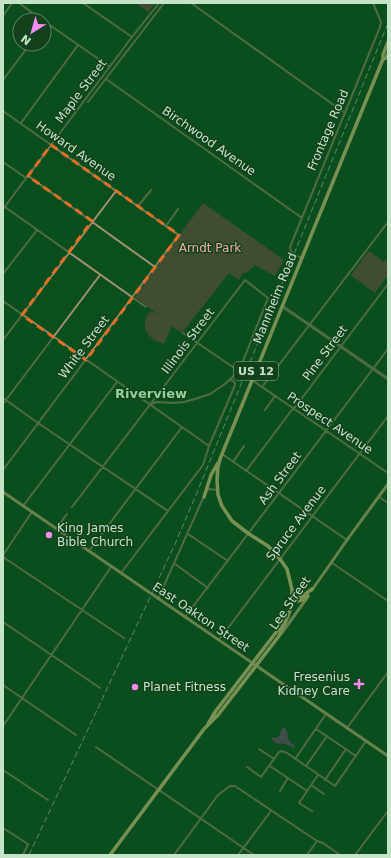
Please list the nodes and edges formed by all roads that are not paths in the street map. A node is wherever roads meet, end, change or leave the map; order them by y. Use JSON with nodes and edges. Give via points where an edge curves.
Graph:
{"nodes":[{"id":1,"x":12,"y":3,"type":"edge"},
{"id":2,"x":19,"y":3,"type":"edge"},
{"id":3,"x":83,"y":3,"type":"edge"},
{"id":4,"x":159,"y":3,"type":"edge"},
{"id":5,"x":164,"y":3,"type":"edge"},
{"id":6,"x":191,"y":3,"type":"edge"},
{"id":7,"x":373,"y":3,"type":"edge"},
{"id":8,"x":32,"y":12,"type":"edge"},
{"id":9,"x":3,"y":16,"type":"edge"},
{"id":10,"x":52,"y":27,"type":"edge"},
{"id":11,"x":132,"y":37,"type":"junction"},
{"id":12,"x":388,"y":42,"type":"edge"},
{"id":13,"x":78,"y":45,"type":"junction"},
{"id":14,"x":24,"y":52,"type":"edge"},
{"id":15,"x":388,"y":54,"type":"edge"},
{"id":16,"x":383,"y":59,"type":"junction"},
{"id":17,"x":110,"y":67,"type":"junction"},
{"id":18,"x":106,"y":79,"type":"junction"},
{"id":19,"x":3,"y":80,"type":"edge"},
{"id":20,"x":88,"y":102,"type":"dead end"},
{"id":21,"x":3,"y":111,"type":"edge"},
{"id":22,"x":345,"y":113,"type":"junction"},
{"id":23,"x":21,"y":123,"type":"junction"},
{"id":24,"x":51,"y":145,"type":"junction"},
{"id":25,"x":3,"y":162,"type":"edge"},
{"id":26,"x":27,"y":177,"type":"junction"},
{"id":27,"x":116,"y":190,"type":"junction"},
{"id":28,"x":150,"y":190,"type":"dead end"},
{"id":29,"x":138,"y":206,"type":"junction"},
{"id":30,"x":4,"y":208,"type":"edge"},
{"id":31,"x":178,"y":209,"type":"dead end"},
{"id":32,"x":302,"y":218,"type":"junction"},
{"id":33,"x":92,"y":222,"type":"junction"},
{"id":34,"x":388,"y":222,"type":"edge"},
{"id":35,"x":166,"y":226,"type":"junction"},
{"id":36,"x":37,"y":230,"type":"junction"},
{"id":37,"x":179,"y":235,"type":"joint"},
{"id":38,"x":69,"y":253,"type":"junction"},
{"id":39,"x":302,"y":258,"type":"junction"},
{"id":40,"x":155,"y":267,"type":"junction"},
{"id":41,"x":3,"y":274,"type":"edge"},
{"id":42,"x":100,"y":275,"type":"junction"},
{"id":43,"x":388,"y":284,"type":"edge"},
{"id":44,"x":132,"y":297,"type":"junction"},
{"id":45,"x":3,"y":301,"type":"edge"},
{"id":46,"x":282,"y":306,"type":"junction"},
{"id":47,"x":146,"y":307,"type":"dead end"},
{"id":48,"x":22,"y":315,"type":"junction"},
{"id":49,"x":310,"y":325,"type":"junction"},
{"id":50,"x":183,"y":333,"type":"dead end"},
{"id":51,"x":54,"y":337,"type":"junction"},
{"id":52,"x":3,"y":340,"type":"edge"},
{"id":53,"x":197,"y":343,"type":"junction"},
{"id":54,"x":341,"y":346,"type":"junction"},
{"id":55,"x":388,"y":349,"type":"edge"},
{"id":56,"x":86,"y":360,"type":"junction"},
{"id":57,"x":373,"y":368,"type":"junction"},
{"id":58,"x":239,"y":371,"type":"junction"},
{"id":59,"x":231,"y":379,"type":"junction"},
{"id":60,"x":388,"y":379,"type":"edge"},
{"id":61,"x":252,"y":380,"type":"junction"},
{"id":62,"x":117,"y":382,"type":"junction"},
{"id":63,"x":262,"y":387,"type":"junction"},
{"id":64,"x":275,"y":396,"type":"junction"},
{"id":65,"x":3,"y":398,"type":"edge"},
{"id":66,"x":6,"y":400,"type":"junction"},
{"id":67,"x":3,"y":404,"type":"edge"},
{"id":68,"x":150,"y":405,"type":"junction"},
{"id":69,"x":293,"y":408,"type":"junction"},
{"id":70,"x":265,"y":410,"type":"dead end"},
{"id":71,"x":388,"y":416,"type":"edge"},
{"id":72,"x":38,"y":423,"type":"junction"},
{"id":73,"x":182,"y":427,"type":"junction"},
{"id":74,"x":326,"y":431,"type":"junction"},
{"id":75,"x":70,"y":445,"type":"junction"},
{"id":76,"x":209,"y":446,"type":"junction"},
{"id":77,"x":244,"y":446,"type":"dead end"},
{"id":78,"x":222,"y":454,"type":"junction"},
{"id":79,"x":359,"y":454,"type":"junction"},
{"id":80,"x":220,"y":459,"type":"junction"},
{"id":81,"x":233,"y":462,"type":"junction"},
{"id":82,"x":103,"y":467,"type":"junction"},
{"id":83,"x":3,"y":470,"type":"edge"},
{"id":84,"x":246,"y":471,"type":"junction"},
{"id":85,"x":388,"y":473,"type":"edge"},
{"id":86,"x":388,"y":484,"type":"edge"},
{"id":87,"x":136,"y":489,"type":"junction"},
{"id":88,"x":218,"y":490,"type":"junction"},
{"id":89,"x":3,"y":492,"type":"edge"},
{"id":90,"x":279,"y":493,"type":"junction"},
{"id":91,"x":379,"y":496,"type":"junction"},
{"id":92,"x":204,"y":497,"type":"junction"},
{"id":93,"x":388,"y":503,"type":"edge"},
{"id":94,"x":23,"y":506,"type":"junction"},
{"id":95,"x":72,"y":507,"type":"dead end"},
{"id":96,"x":168,"y":511,"type":"junction"},
{"id":97,"x":32,"y":512,"type":"junction"},
{"id":98,"x":67,"y":514,"type":"dead end"},
{"id":99,"x":313,"y":516,"type":"junction"},
{"id":100,"x":56,"y":529,"type":"junction"},
{"id":101,"x":188,"y":533,"type":"junction"},
{"id":102,"x":249,"y":534,"type":"junction"},
{"id":103,"x":347,"y":540,"type":"junction"},
{"id":104,"x":89,"y":551,"type":"junction"},
{"id":105,"x":3,"y":556,"type":"edge"},
{"id":106,"x":280,"y":559,"type":"junction"},
{"id":107,"x":228,"y":561,"type":"junction"},
{"id":108,"x":331,"y":562,"type":"junction"},
{"id":109,"x":174,"y":564,"type":"junction"},
{"id":110,"x":111,"y":566,"type":"junction"},
{"id":111,"x":121,"y":573,"type":"junction"},
{"id":112,"x":208,"y":588,"type":"junction"},
{"id":113,"x":312,"y":589,"type":"junction"},
{"id":114,"x":308,"y":596,"type":"junction"},
{"id":115,"x":158,"y":599,"type":"junction"},
{"id":116,"x":292,"y":599,"type":"junction"},
{"id":117,"x":388,"y":601,"type":"edge"},
{"id":118,"x":82,"y":610,"type":"junction"},
{"id":119,"x":288,"y":616,"type":"junction"},
{"id":120,"x":185,"y":617,"type":"junction"},
{"id":121,"x":3,"y":622,"type":"edge"},
{"id":122,"x":279,"y":636,"type":"junction"},
{"id":123,"x":124,"y":638,"type":"dead end"},
{"id":124,"x":219,"y":640,"type":"junction"},
{"id":125,"x":52,"y":654,"type":"junction"},
{"id":126,"x":252,"y":663,"type":"junction"},
{"id":127,"x":256,"y":666,"type":"junction"},
{"id":128,"x":388,"y":672,"type":"edge"},
{"id":129,"x":3,"y":685,"type":"edge"},
{"id":130,"x":100,"y":688,"type":"dead end"},
{"id":131,"x":22,"y":698,"type":"junction"},
{"id":132,"x":326,"y":714,"type":"junction"},
{"id":133,"x":3,"y":726,"type":"edge"},
{"id":134,"x":346,"y":728,"type":"junction"},
{"id":135,"x":204,"y":729,"type":"junction"},
{"id":136,"x":316,"y":729,"type":"junction"},
{"id":137,"x":76,"y":735,"type":"dead end"},
{"id":138,"x":327,"y":736,"type":"junction"},
{"id":139,"x":366,"y":741,"type":"junction"},
{"id":140,"x":96,"y":747,"type":"dead end"},
{"id":141,"x":259,"y":749,"type":"dead end"},
{"id":142,"x":346,"y":749,"type":"junction"},
{"id":143,"x":356,"y":756,"type":"junction"},
{"id":144,"x":388,"y":756,"type":"edge"},
{"id":145,"x":274,"y":759,"type":"junction"},
{"id":146,"x":295,"y":759,"type":"junction"},
{"id":147,"x":270,"y":766,"type":"junction"},
{"id":148,"x":306,"y":766,"type":"junction"},
{"id":149,"x":247,"y":768,"type":"dead end"},
{"id":150,"x":3,"y":770,"type":"edge"},
{"id":151,"x":318,"y":775,"type":"junction"},
{"id":152,"x":288,"y":778,"type":"junction"},
{"id":153,"x":325,"y":780,"type":"junction"},
{"id":154,"x":311,"y":785,"type":"junction"},
{"id":155,"x":159,"y":790,"type":"junction"},
{"id":156,"x":280,"y":790,"type":"dead end"},
{"id":157,"x":307,"y":791,"type":"junction"},
{"id":158,"x":324,"y":794,"type":"dead end"},
{"id":159,"x":48,"y":800,"type":"dead end"},
{"id":160,"x":271,"y":811,"type":"junction"},
{"id":161,"x":312,"y":811,"type":"dead end"},
{"id":162,"x":388,"y":811,"type":"edge"},
{"id":163,"x":201,"y":819,"type":"junction"},
{"id":164,"x":3,"y":828,"type":"edge"},
{"id":165,"x":317,"y":841,"type":"junction"},
{"id":166,"x":244,"y":848,"type":"junction"},
{"id":167,"x":23,"y":855,"type":"edge"},
{"id":168,"x":110,"y":855,"type":"edge"},
{"id":169,"x":174,"y":855,"type":"edge"},
{"id":170,"x":238,"y":855,"type":"edge"},
{"id":171,"x":254,"y":855,"type":"edge"},
{"id":172,"x":307,"y":855,"type":"edge"},
{"id":173,"x":340,"y":855,"type":"edge"},
{"id":174,"x":355,"y":855,"type":"edge"}],
"edges":[{"from":1,"to":9,"type":"street"},
{"from":2,"to":8,"type":"street"},
{"from":3,"to":11,"type":"street"},
{"from":4,"to":11,"type":"street","name":"Maple Street"},
{"from":5,"to":18,"type":"street","name":"Maple Street"},
{"from":6,"to":22,"type":"street"},
{"from":7,"to":22,"type":"street","name":"Frontage Road","via":[[381,22],[380,27]]},
{"from":10,"to":13,"type":"street"},
{"from":11,"to":17,"type":"street","name":"Maple Street"},
{"from":12,"to":16,"type":"main road","name":"Mannheim Road","number":"US 12"},
{"from":13,"to":17,"type":"street"},
{"from":13,"to":23,"type":"street"},
{"from":14,"to":19,"type":"street"},
{"from":15,"to":16,"type":"main road","name":"Mannheim Road","number":"US 12"},
{"from":16,"to":39,"type":"main road","name":"Mannheim Road","number":"US 12"},
{"from":17,"to":24,"type":"street","name":"Maple Street"},
{"from":18,"to":20,"type":"street","name":"Maple Street"},
{"from":18,"to":32,"type":"street","name":"Birchwood Avenue"},
{"from":21,"to":23,"type":"street","name":"Howard Avenue"},
{"from":22,"to":32,"type":"street","name":"Frontage Road"},
{"from":23,"to":24,"type":"street","name":"Howard Avenue"},
{"from":24,"to":26,"type":"street","name":"Maple Street"},
{"from":24,"to":27,"type":"street","name":"Howard Avenue"},
{"from":25,"to":26,"type":"street"},
{"from":26,"to":30,"type":"street","name":"Maple Street"},
{"from":26,"to":33,"type":"street"},
{"from":27,"to":29,"type":"street","name":"Howard Avenue"},
{"from":27,"to":33,"type":"street"},
{"from":28,"to":29,"type":"street"},
{"from":29,"to":35,"type":"street","name":"Howard Avenue"},
{"from":30,"to":36,"type":"street"},
{"from":31,"to":35,"type":"street"},
{"from":32,"to":39,"type":"street","name":"Frontage Road","via":[[290,251]]},
{"from":33,"to":38,"type":"street"},
{"from":33,"to":40,"type":"street"},
{"from":34,"to":49,"type":"street"},
{"from":35,"to":37,"type":"street","name":"Howard Avenue"},
{"from":36,"to":38,"type":"street"},
{"from":36,"to":41,"type":"street"},
{"from":37,"to":40,"type":"street","name":"White Street"},
{"from":38,"to":42,"type":"street"},
{"from":38,"to":48,"type":"street"},
{"from":39,"to":46,"type":"main road","name":"Mannheim Road","number":"US 12"},
{"from":40,"to":44,"type":"street","name":"White Street"},
{"from":42,"to":44,"type":"street"},
{"from":42,"to":51,"type":"street"},
{"from":43,"to":54,"type":"street","name":"Pine Street"},
{"from":44,"to":47,"type":"street"},
{"from":44,"to":56,"type":"street","name":"White Street"},
{"from":45,"to":48,"type":"street"},
{"from":46,"to":49,"type":"street"},
{"from":46,"to":61,"type":"main road","name":"Mannheim Road","number":"US 12"},
{"from":48,"to":51,"type":"street"},
{"from":48,"to":52,"type":"street"},
{"from":49,"to":54,"type":"street"},
{"from":49,"to":63,"type":"street"},
{"from":50,"to":53,"type":"street","name":"Prospect Avenue"},
{"from":51,"to":56,"type":"street"},
{"from":51,"to":66,"type":"street"},
{"from":53,"to":58,"type":"street","name":"Prospect Avenue"},
{"from":53,"to":58,"type":"street","name":"Illinois Street","via":[[245,280],[268,298]]},
{"from":53,"to":68,"type":"street","name":"Illinois Street"},
{"from":54,"to":57,"type":"street"},
{"from":54,"to":69,"type":"street","name":"Pine Street"},
{"from":55,"to":57,"type":"street","name":"Ash Street"},
{"from":56,"to":62,"type":"street"},
{"from":56,"to":72,"type":"street","name":"White Street"},
{"from":57,"to":60,"type":"street"},
{"from":57,"to":74,"type":"street","name":"Ash Street"},
{"from":58,"to":59,"type":"street"},
{"from":58,"to":61,"type":"street","name":"Prospect Avenue"},
{"from":59,"to":68,"type":"street","via":[[202,397],[184,402],[156,402]]},
{"from":59,"to":76,"type":"street","via":[[235,385]]},
{"from":61,"to":63,"type":"street","name":"Prospect Avenue"},
{"from":61,"to":78,"type":"main road","name":"Mannheim Road","number":"US 12"},
{"from":62,"to":68,"type":"street"},
{"from":62,"to":75,"type":"street"},
{"from":63,"to":64,"type":"street","name":"Prospect Avenue"},
{"from":64,"to":69,"type":"street","name":"Prospect Avenue"},
{"from":64,"to":70,"type":"street"},
{"from":65,"to":66,"type":"street"},
{"from":66,"to":67,"type":"street"},
{"from":66,"to":72,"type":"street"},
{"from":68,"to":73,"type":"street"},
{"from":68,"to":82,"type":"street","name":"Illinois Street"},
{"from":69,"to":74,"type":"street","name":"Prospect Avenue"},
{"from":69,"to":84,"type":"street","name":"Pine Street"},
{"from":71,"to":79,"type":"street","name":"Spruce Avenue"},
{"from":72,"to":75,"type":"street"},
{"from":72,"to":83,"type":"street","name":"White Street"},
{"from":73,"to":76,"type":"street"},
{"from":73,"to":87,"type":"street"},
{"from":74,"to":79,"type":"street","name":"Prospect Avenue"},
{"from":74,"to":90,"type":"street","name":"Ash Street"},
{"from":75,"to":82,"type":"street"},
{"from":75,"to":94,"type":"street"},
{"from":76,"to":96,"type":"street","via":[[202,465]]},
{"from":77,"to":81,"type":"street"},
{"from":78,"to":80,"type":"main road","name":"Mannheim Road","number":"US 12"},
{"from":78,"to":81,"type":"street"},
{"from":79,"to":85,"type":"street","name":"Prospect Avenue"},
{"from":79,"to":99,"type":"street","name":"Spruce Avenue"},
{"from":80,"to":88,"type":"main road","name":"Mannheim Road","number":"US 12","via":[[217,474]]},
{"from":80,"to":92,"type":"main road","via":[[211,475]]},
{"from":81,"to":84,"type":"street"},
{"from":82,"to":87,"type":"street"},
{"from":82,"to":95,"type":"street","name":"Illinois Street"},
{"from":84,"to":90,"type":"street"},
{"from":86,"to":91,"type":"main road","name":"Lee Street"},
{"from":87,"to":96,"type":"street"},
{"from":87,"to":104,"type":"street"},
{"from":88,"to":92,"type":"street","via":[[208,489]]},
{"from":88,"to":102,"type":"main road","name":"Mannheim Road","number":"US 12","via":[[220,501],[229,517]]},
{"from":89,"to":94,"type":"main road","name":"East Oakton Street"},
{"from":90,"to":99,"type":"street"},
{"from":90,"to":102,"type":"street","name":"Ash Street"},
{"from":91,"to":93,"type":"street"},
{"from":91,"to":103,"type":"main road","name":"Lee Street"},
{"from":92,"to":101,"type":"street"},
{"from":94,"to":97,"type":"main road","name":"East Oakton Street"},
{"from":96,"to":111,"type":"street"},
{"from":97,"to":100,"type":"main road","name":"East Oakton Street"},
{"from":97,"to":105,"type":"street"},
{"from":98,"to":100,"type":"street"},
{"from":99,"to":103,"type":"street"},
{"from":99,"to":106,"type":"street","name":"Spruce Avenue"},
{"from":100,"to":104,"type":"main road","name":"East Oakton Street"},
{"from":101,"to":107,"type":"street"},
{"from":101,"to":109,"type":"street"},
{"from":102,"to":106,"type":"main road","name":"Mannheim Road","number":"US 12","via":[[268,546]]},
{"from":102,"to":107,"type":"street","name":"Ash Street"},
{"from":103,"to":108,"type":"main road","name":"Lee Street"},
{"from":104,"to":110,"type":"main road","name":"East Oakton Street"},
{"from":105,"to":118,"type":"street"},
{"from":106,"to":116,"type":"main road","name":"Mannheim Road","number":"US 12","via":[[286,569]]},
{"from":106,"to":124,"type":"street","name":"Spruce Avenue"},
{"from":107,"to":112,"type":"street","name":"Ash Street"},
{"from":108,"to":113,"type":"main road","name":"Lee Street"},
{"from":108,"to":117,"type":"street"},
{"from":109,"to":112,"type":"street"},
{"from":109,"to":115,"type":"street"},
{"from":110,"to":111,"type":"main road","name":"East Oakton Street"},
{"from":110,"to":118,"type":"street"},
{"from":111,"to":115,"type":"main road","name":"East Oakton Street"},
{"from":112,"to":120,"type":"street","name":"Ash Street"},
{"from":113,"to":114,"type":"main road","name":"Lee Street"},
{"from":113,"to":116,"type":"main road","via":[[303,596]]},
{"from":114,"to":116,"type":"main road","via":[[300,601]]},
{"from":114,"to":122,"type":"main road","name":"Lee Street"},
{"from":115,"to":120,"type":"main road","name":"East Oakton Street"},
{"from":116,"to":119,"type":"main road","name":"Mannheim Road","number":"US 12"},
{"from":118,"to":123,"type":"street"},
{"from":118,"to":125,"type":"street"},
{"from":119,"to":122,"type":"main road","number":"US 12"},
{"from":119,"to":126,"type":"main road","name":"Lee Street","number":"US 12"},
{"from":120,"to":124,"type":"main road","name":"East Oakton Street"},
{"from":121,"to":125,"type":"street"},
{"from":122,"to":127,"type":"main road","name":"Lee Street","number":"US 12"},
{"from":124,"to":126,"type":"main road","name":"East Oakton Street"},
{"from":125,"to":130,"type":"street"},
{"from":125,"to":131,"type":"street"},
{"from":126,"to":127,"type":"main road","name":"East Oakton Street"},
{"from":126,"to":135,"type":"main road","name":"Lee Street","number":"US 12"},
{"from":127,"to":132,"type":"main road","name":"East Oakton Street"},
{"from":127,"to":135,"type":"main road","name":"Lee Street","number":"US 12"},
{"from":128,"to":134,"type":"street"},
{"from":129,"to":131,"type":"street"},
{"from":131,"to":133,"type":"street"},
{"from":131,"to":137,"type":"street"},
{"from":132,"to":134,"type":"main road","name":"East Oakton Street"},
{"from":132,"to":136,"type":"street"},
{"from":134,"to":139,"type":"main road","name":"East Oakton Street"},
{"from":135,"to":155,"type":"main road","name":"Lee Street","number":"US 12"},
{"from":136,"to":138,"type":"street"},
{"from":136,"to":146,"type":"street"},
{"from":138,"to":142,"type":"street"},
{"from":138,"to":148,"type":"street"},
{"from":139,"to":143,"type":"street"},
{"from":139,"to":144,"type":"main road","name":"East Oakton Street"},
{"from":140,"to":155,"type":"street"},
{"from":141,"to":145,"type":"street"},
{"from":142,"to":143,"type":"street"},
{"from":142,"to":153,"type":"street"},
{"from":143,"to":153,"type":"street","via":[[335,786]]},
{"from":145,"to":146,"type":"street","via":[[282,751]]},
{"from":145,"to":147,"type":"street"},
{"from":146,"to":148,"type":"street"},
{"from":147,"to":149,"type":"street","via":[[262,777]]},
{"from":147,"to":152,"type":"street"},
{"from":148,"to":151,"type":"street"},
{"from":150,"to":159,"type":"street"},
{"from":151,"to":153,"type":"street"},
{"from":151,"to":154,"type":"street"},
{"from":152,"to":156,"type":"street"},
{"from":152,"to":157,"type":"street"},
{"from":154,"to":157,"type":"street"},
{"from":154,"to":158,"type":"street"},
{"from":155,"to":163,"type":"street"},
{"from":155,"to":168,"type":"main road","name":"Lee Street","number":"US 12"},
{"from":157,"to":161,"type":"street","via":[[299,803]]},
{"from":160,"to":163,"type":"street","via":[[235,786],[230,786],[218,795]]},
{"from":160,"to":165,"type":"street"},
{"from":160,"to":166,"type":"street"},
{"from":162,"to":174,"type":"street"},
{"from":163,"to":166,"type":"street"},
{"from":163,"to":169,"type":"street"},
{"from":164,"to":167,"type":"street","via":[[28,844]]},
{"from":165,"to":172,"type":"street"},
{"from":165,"to":173,"type":"street"},
{"from":166,"to":170,"type":"street"},
{"from":166,"to":171,"type":"street"}]}
